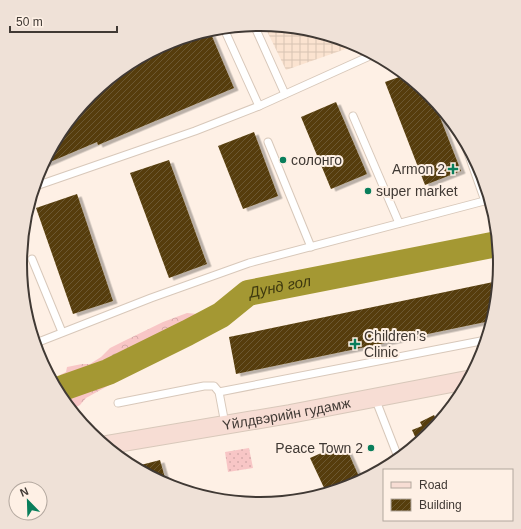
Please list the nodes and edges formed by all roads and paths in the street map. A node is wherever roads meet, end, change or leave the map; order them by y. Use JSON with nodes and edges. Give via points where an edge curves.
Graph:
{"nodes":[{"id":1,"x":257,"y":31,"type":"edge"},
{"id":2,"x":226,"y":34,"type":"edge"},
{"id":3,"x":368,"y":57,"type":"edge"},
{"id":4,"x":286,"y":94,"type":"junction"},
{"id":5,"x":259,"y":106,"type":"junction"},
{"id":6,"x":353,"y":116,"type":"dead end"},
{"id":7,"x":268,"y":142,"type":"dead end"},
{"id":8,"x":41,"y":184,"type":"edge"},
{"id":9,"x":486,"y":201,"type":"edge"},
{"id":10,"x":399,"y":223,"type":"junction"},
{"id":11,"x":311,"y":246,"type":"junction"},
{"id":12,"x":32,"y":259,"type":"dead end"},
{"id":13,"x":62,"y":332,"type":"junction"},
{"id":14,"x":40,"y":341,"type":"edge"},
{"id":15,"x":482,"y":341,"type":"edge"},
{"id":16,"x":463,"y":381,"type":"edge"},
{"id":17,"x":219,"y":392,"type":"junction"},
{"id":18,"x":375,"y":398,"type":"junction"},
{"id":19,"x":118,"y":403,"type":"dead end"},
{"id":20,"x":225,"y":425,"type":"junction"},
{"id":21,"x":111,"y":444,"type":"edge"},
{"id":22,"x":397,"y":454,"type":"edge"}],
"edges":[{"from":1,"to":4,"type":"lane"},
{"from":2,"to":5,"type":"lane"},
{"from":3,"to":4,"type":"lane"},
{"from":4,"to":5,"type":"lane"},
{"from":5,"to":8,"type":"lane"},
{"from":6,"to":10,"type":"lane"},
{"from":7,"to":11,"type":"lane"},
{"from":9,"to":10,"type":"lane"},
{"from":10,"to":11,"type":"lane"},
{"from":11,"to":13,"type":"lane","via":[[234,269]]},
{"from":12,"to":13,"type":"lane"},
{"from":13,"to":14,"type":"lane"},
{"from":15,"to":17,"type":"lane"},
{"from":16,"to":18,"type":"main road","name":"Yйлдвэрийн гудамж"},
{"from":17,"to":19,"type":"lane","via":[[214,386],[204,386]]},
{"from":17,"to":20,"type":"lane"},
{"from":18,"to":20,"type":"main road","name":"Yйлдвэрийн гудамж"},
{"from":18,"to":22,"type":"lane"},
{"from":20,"to":21,"type":"main road","name":"Yйлдвэрийн гудамж"}]}
